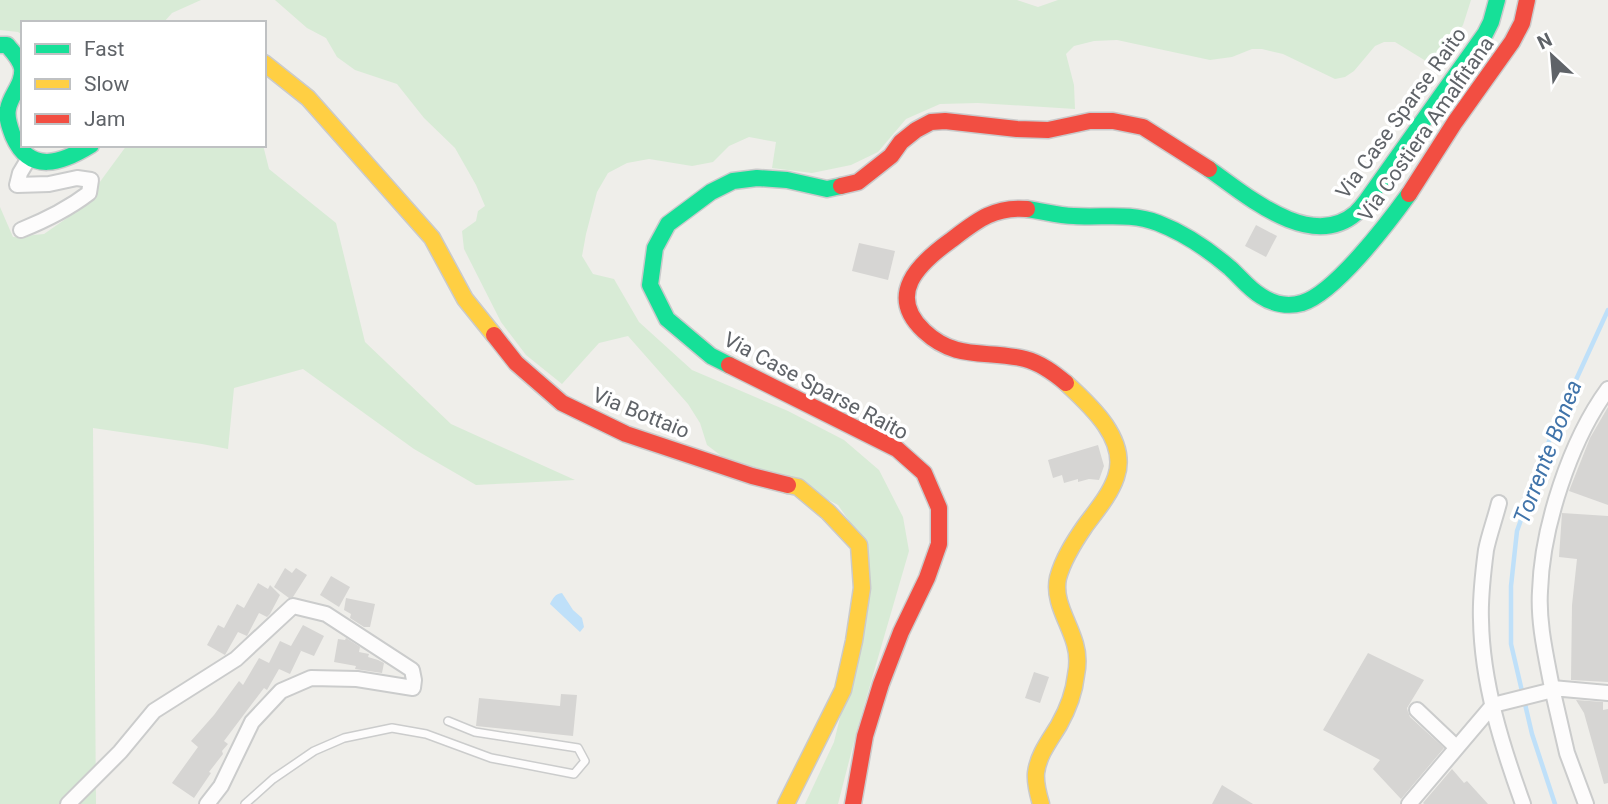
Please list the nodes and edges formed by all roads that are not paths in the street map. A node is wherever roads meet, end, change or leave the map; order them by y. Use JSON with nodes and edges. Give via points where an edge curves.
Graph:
{"nodes":[{"id":1,"x":1497,"y":0,"type":"edge"},
{"id":2,"x":1527,"y":0,"type":"edge"},
{"id":3,"x":0,"y":45,"type":"edge"},
{"id":4,"x":266,"y":65,"type":"edge"},
{"id":5,"x":21,"y":67,"type":"edge"},
{"id":6,"x":21,"y":81,"type":"edge"},
{"id":7,"x":88,"y":147,"type":"edge"},
{"id":8,"x":29,"y":158,"type":"junction"},
{"id":9,"x":21,"y":230,"type":"dead end"},
{"id":10,"x":1608,"y":389,"type":"edge"},
{"id":11,"x":1499,"y":503,"type":"dead end"},
{"id":12,"x":1552,"y":689,"type":"junction"},
{"id":13,"x":1608,"y":693,"type":"edge"},
{"id":14,"x":1493,"y":705,"type":"junction"},
{"id":15,"x":1417,"y":710,"type":"dead end"},
{"id":16,"x":448,"y":721,"type":"dead end"},
{"id":17,"x":1456,"y":747,"type":"junction"},
{"id":18,"x":68,"y":804,"type":"edge"},
{"id":19,"x":207,"y":804,"type":"edge"},
{"id":20,"x":245,"y":804,"type":"edge"},
{"id":21,"x":786,"y":804,"type":"edge"},
{"id":22,"x":853,"y":804,"type":"edge"},
{"id":23,"x":1041,"y":804,"type":"edge"},
{"id":24,"x":1410,"y":804,"type":"edge"},
{"id":25,"x":1523,"y":804,"type":"edge"},
{"id":26,"x":1587,"y":804,"type":"edge"}],
"edges":[{"from":1,"to":22,"type":"street","name":"Via Case Sparse Raito","via":[[1485,34],[1367,200],[1356,213],[1327,226],[1311,227],[1261,206],[1143,127],[1113,121],[1048,130],[931,122],[901,142],[858,183],[827,190],[787,180],[733,181],[668,224],[655,248],[650,285],[667,319],[712,356],[897,449],[925,473],[939,508],[939,544],[881,684],[864,736]]},
{"from":2,"to":23,"type":"street","name":"Via Costiera Amalfitana","via":[[1516,38],[1421,178],[1391,219],[1309,302],[1283,305],[1262,297],[1195,243],[1134,216],[1068,216],[1005,209],[978,220],[917,269],[908,302],[924,332],[965,353],[1019,357],[1045,367],[1090,406],[1114,441],[1118,471],[1071,548],[1057,583],[1077,667],[1073,695],[1038,763],[1035,777]]},
{"from":3,"to":5,"type":"street","via":[[7,45]]},
{"from":4,"to":21,"type":"street","name":"Via Bottaio","via":[[308,98],[432,238],[465,299],[516,363],[562,403],[626,434],[798,487],[859,545],[862,588],[843,690]]},
{"from":6,"to":8,"type":"street","via":[[7,113],[15,143]]},
{"from":7,"to":8,"type":"street","via":[[50,163]]},
{"from":8,"to":9,"type":"street","via":[[17,185],[91,180],[89,193],[70,207]]},
{"from":10,"to":12,"type":"street","via":[[1571,459],[1542,559],[1539,594]]},
{"from":11,"to":14,"type":"street","via":[[1486,547],[1481,620]]},
{"from":12,"to":13,"type":"street"},
{"from":12,"to":14,"type":"street"},
{"from":12,"to":26,"type":"street","via":[[1567,753]]},
{"from":14,"to":17,"type":"street"},
{"from":14,"to":25,"type":"street"},
{"from":15,"to":17,"type":"street"},
{"from":16,"to":20,"type":"lane","via":[[475,732],[578,748],[585,761],[574,774],[491,758],[426,734],[392,728],[344,738],[314,751]]},
{"from":17,"to":24,"type":"street"},
{"from":18,"to":19,"type":"street","via":[[154,711],[236,659],[293,606],[326,614],[412,670],[413,688],[311,678],[281,691],[252,722],[221,786]]}]}
